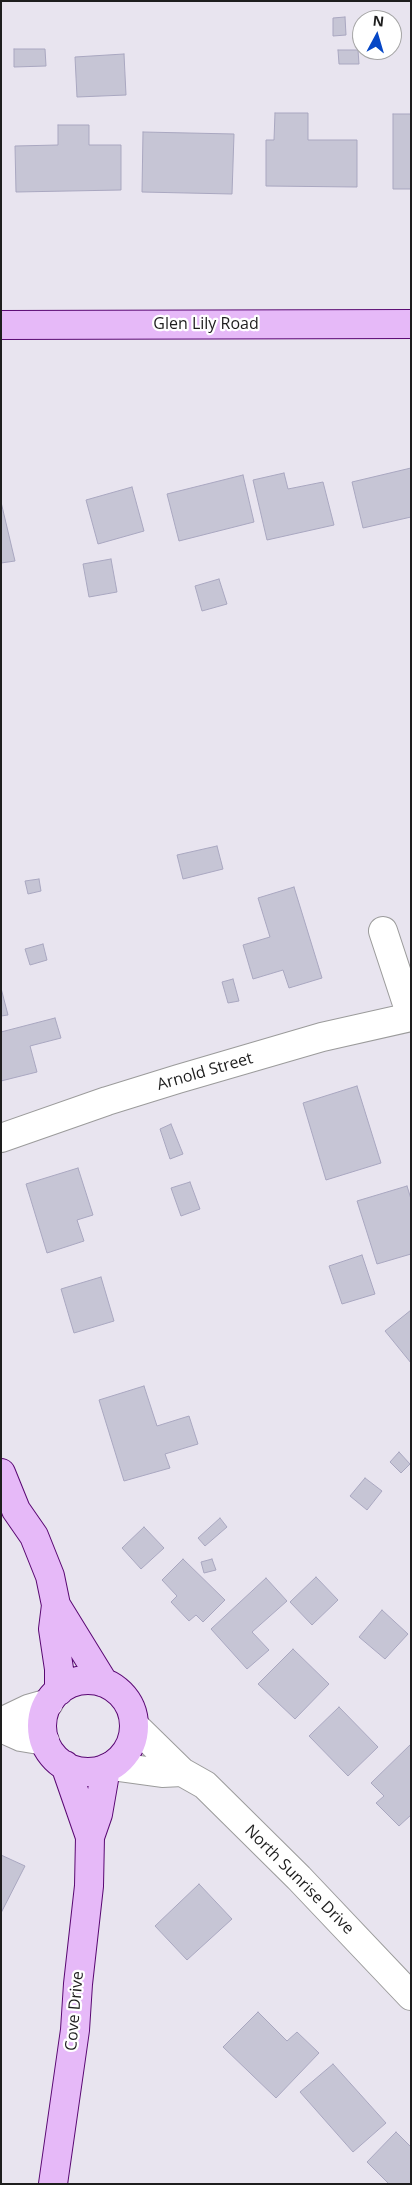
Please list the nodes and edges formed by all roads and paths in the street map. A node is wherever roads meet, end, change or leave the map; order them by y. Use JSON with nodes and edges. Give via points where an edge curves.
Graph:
{"nodes":[{"id":1,"x":411,"y":324,"type":"edge"},
{"id":2,"x":1,"y":325,"type":"edge"},
{"id":3,"x":383,"y":932,"type":"dead end"},
{"id":4,"x":411,"y":1016,"type":"edge"},
{"id":5,"x":1,"y":1138,"type":"edge"},
{"id":6,"x":1,"y":1474,"type":"edge"},
{"id":7,"x":56,"y":1605,"type":"junction"},
{"id":8,"x":104,"y":1683,"type":"junction"},
{"id":9,"x":54,"y":1697,"type":"junction"},
{"id":10,"x":1,"y":1722,"type":"edge"},
{"id":11,"x":135,"y":1726,"type":"junction"},
{"id":12,"x":1,"y":1728,"type":"edge"},
{"id":13,"x":45,"y":1741,"type":"junction"},
{"id":14,"x":65,"y":1766,"type":"junction"},
{"id":15,"x":108,"y":1767,"type":"junction"},
{"id":16,"x":182,"y":1772,"type":"junction"},
{"id":17,"x":90,"y":1837,"type":"junction"},
{"id":18,"x":411,"y":1996,"type":"edge"},
{"id":19,"x":53,"y":2184,"type":"edge"}],
"edges":[{"from":1,"to":2,"type":"street","name":"Glen Lily Road"},
{"from":3,"to":4,"type":"street"},
{"from":4,"to":5,"type":"street","name":"Arnold Street","via":[[322,1037],[178,1079]]},
{"from":6,"to":7,"type":"street","name":"North Sunrise Drive","via":[[16,1510],[34,1536],[50,1576]]},
{"from":7,"to":8,"type":"street","name":"North Sunrise Drive"},
{"from":7,"to":9,"type":"street","name":"North Sunrise Drive","via":[[53,1629],[59,1669]]},
{"from":8,"to":9,"type":"street","name":"North Sunrise Drive","via":[[80,1680],[65,1686]]},
{"from":8,"to":11,"type":"street","name":"North Sunrise Drive","via":[[124,1696],[132,1710]]},
{"from":9,"to":10,"type":"street"},
{"from":9,"to":13,"type":"street","name":"North Sunrise Drive","via":[[45,1710],[42,1726]]},
{"from":11,"to":15,"type":"street","via":[[132,1742],[124,1756]]},
{"from":11,"to":16,"type":"street","name":"North Sunrise Drive"},
{"from":12,"to":13,"type":"street","via":[[21,1737]]},
{"from":13,"to":14,"type":"street","via":[[53,1756]]},
{"from":14,"to":15,"type":"street","via":[[96,1772]]},
{"from":14,"to":17,"type":"street","name":"Cove Drive"},
{"from":15,"to":16,"type":"street","via":[[162,1774]]},
{"from":15,"to":17,"type":"street","name":"Cove Drive"},
{"from":16,"to":18,"type":"street","name":"North Sunrise Drive","via":[[205,1785]]},
{"from":17,"to":19,"type":"street","name":"Cove Drive","via":[[89,1886],[75,2030]]}]}
